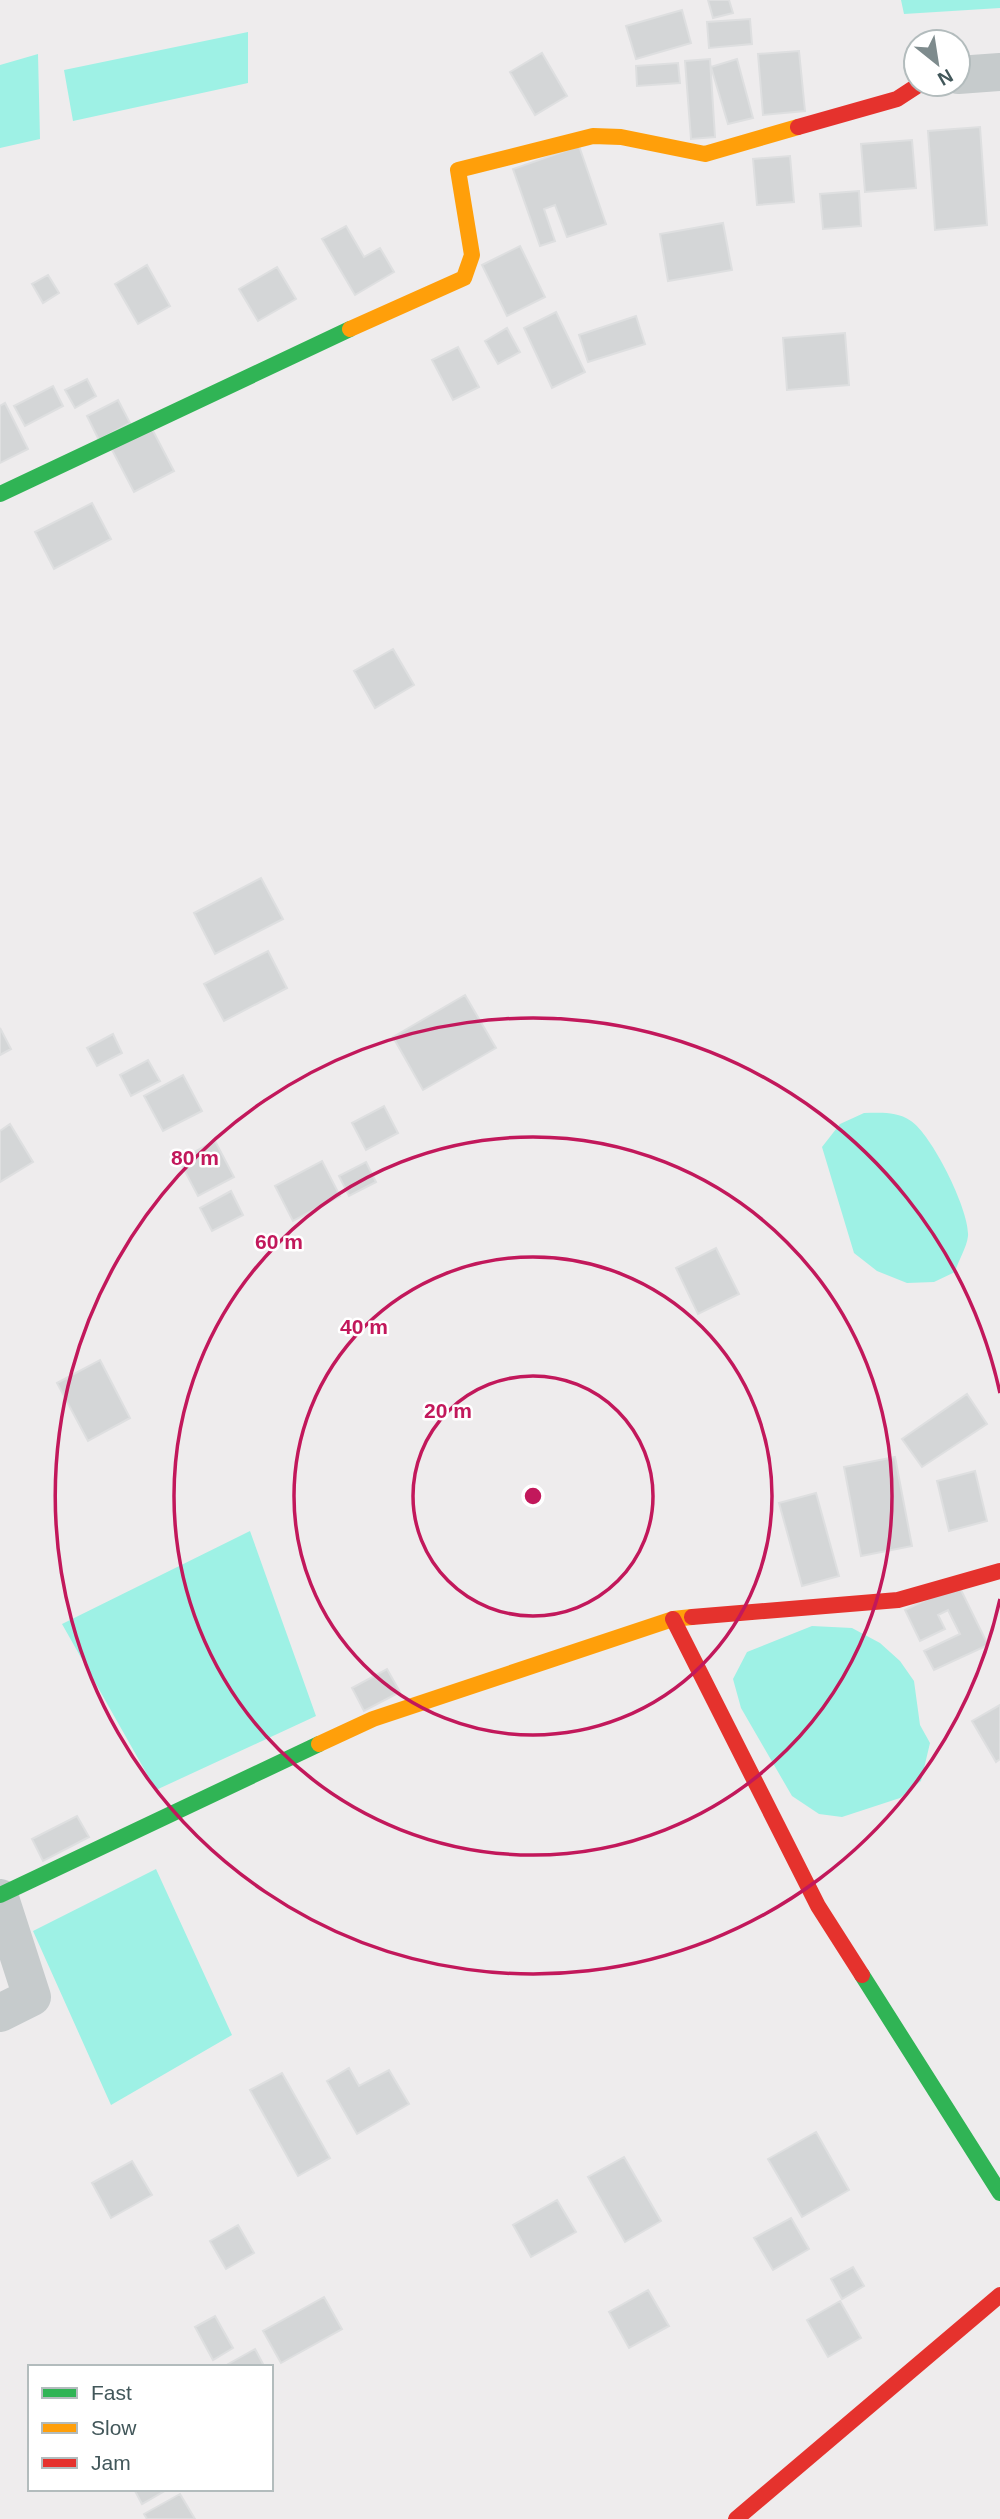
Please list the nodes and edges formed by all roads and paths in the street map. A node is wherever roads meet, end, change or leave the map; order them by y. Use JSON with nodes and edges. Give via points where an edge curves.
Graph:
{"nodes":[{"id":1,"x":1000,"y":72,"type":"edge"},
{"id":2,"x":972,"y":74,"type":"edge"},
{"id":3,"x":902,"y":96,"type":"edge"},
{"id":4,"x":0,"y":494,"type":"edge"},
{"id":5,"x":1000,"y":1571,"type":"edge"},
{"id":6,"x":673,"y":1619,"type":"junction"},
{"id":7,"x":0,"y":1897,"type":"edge"},
{"id":8,"x":0,"y":2013,"type":"edge"},
{"id":9,"x":1000,"y":2193,"type":"edge"},
{"id":10,"x":1000,"y":2295,"type":"edge"},
{"id":11,"x":736,"y":2519,"type":"edge"}],
"edges":[{"from":1,"to":2,"type":"street"},
{"from":3,"to":4,"type":"street","via":[[705,154],[593,136],[458,170],[472,255],[464,278]]},
{"from":5,"to":6,"type":"street","via":[[898,1600]]},
{"from":6,"to":7,"type":"street","via":[[373,1719]]},
{"from":6,"to":9,"type":"street","via":[[818,1906]]},
{"from":7,"to":8,"type":"street","via":[[32,1997]]},
{"from":10,"to":11,"type":"street"}]}
